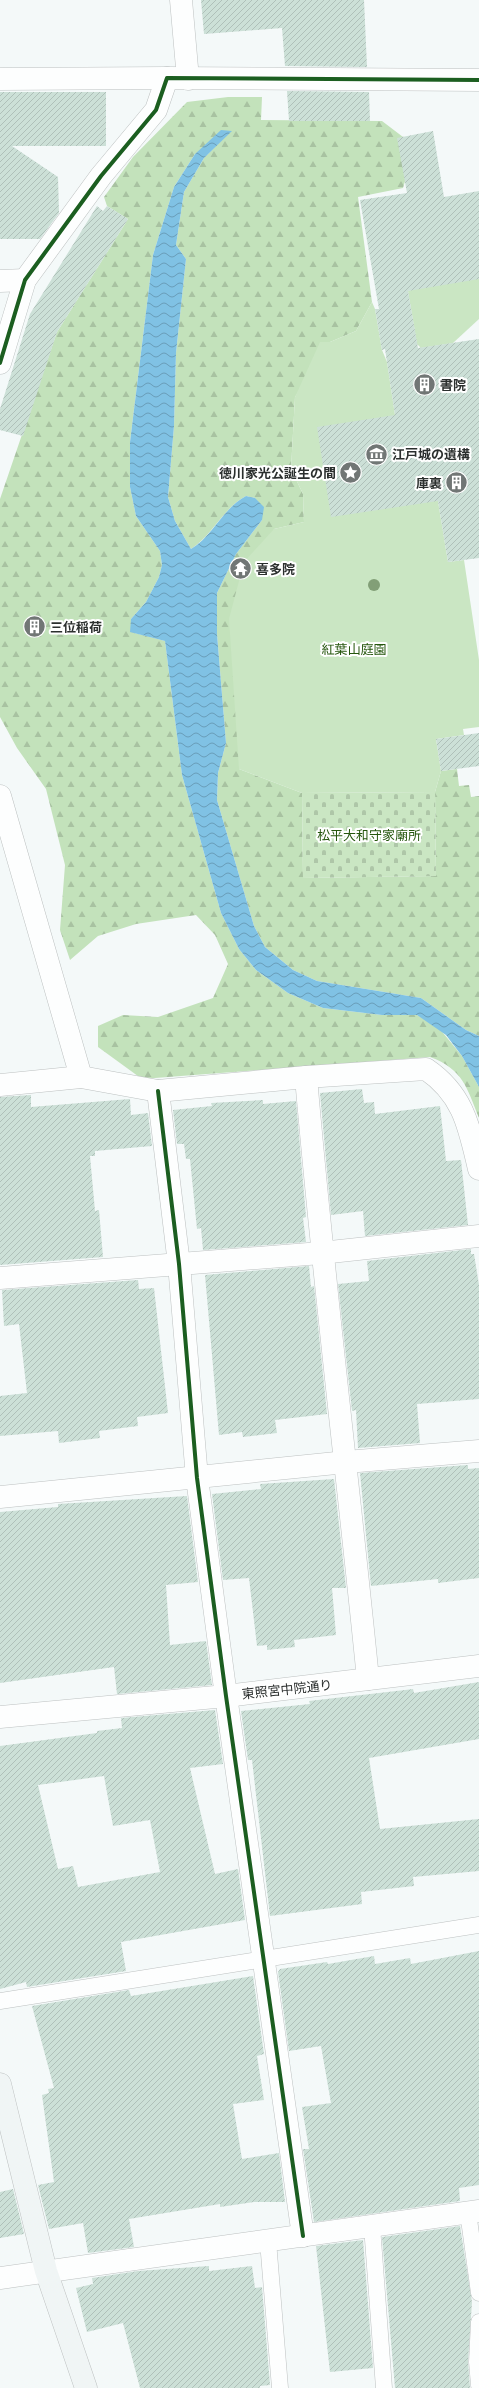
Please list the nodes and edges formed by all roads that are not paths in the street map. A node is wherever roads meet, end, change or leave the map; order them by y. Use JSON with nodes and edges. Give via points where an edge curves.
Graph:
{"nodes":[{"id":1,"x":180,"y":0,"type":"edge"},
{"id":2,"x":178,"y":78,"type":"junction"},
{"id":3,"x":0,"y":79,"type":"edge"},
{"id":4,"x":479,"y":80,"type":"edge"},
{"id":5,"x":25,"y":280,"type":"junction"},
{"id":6,"x":0,"y":281,"type":"edge"},
{"id":7,"x":0,"y":363,"type":"edge"},
{"id":8,"x":0,"y":796,"type":"edge"},
{"id":9,"x":81,"y":1077,"type":"junction"},
{"id":10,"x":306,"y":1077,"type":"junction"},
{"id":11,"x":0,"y":1085,"type":"edge"},
{"id":12,"x":158,"y":1091,"type":"junction"},
{"id":13,"x":479,"y":1169,"type":"edge"},
{"id":14,"x":479,"y":1236,"type":"edge"},
{"id":15,"x":321,"y":1252,"type":"junction"},
{"id":16,"x":179,"y":1264,"type":"junction"},
{"id":17,"x":0,"y":1278,"type":"edge"},
{"id":18,"x":479,"y":1451,"type":"edge"},
{"id":19,"x":346,"y":1462,"type":"junction"},
{"id":20,"x":197,"y":1478,"type":"junction"},
{"id":21,"x":0,"y":1497,"type":"edge"},
{"id":22,"x":479,"y":1666,"type":"edge"},
{"id":23,"x":368,"y":1680,"type":"junction"},
{"id":24,"x":226,"y":1696,"type":"junction"},
{"id":25,"x":0,"y":1718,"type":"edge"},
{"id":26,"x":479,"y":1925,"type":"edge"},
{"id":27,"x":263,"y":1960,"type":"junction"},
{"id":28,"x":0,"y":2001,"type":"edge"},
{"id":29,"x":0,"y":2084,"type":"edge"},
{"id":30,"x":474,"y":2212,"type":"edge"},
{"id":31,"x":372,"y":2226,"type":"junction"},
{"id":32,"x":303,"y":2236,"type":"junction"},
{"id":33,"x":268,"y":2241,"type":"junction"},
{"id":34,"x":46,"y":2271,"type":"junction"},
{"id":35,"x":0,"y":2278,"type":"edge"},
{"id":36,"x":479,"y":2293,"type":"edge"},
{"id":37,"x":479,"y":2322,"type":"edge"},
{"id":38,"x":479,"y":2385,"type":"edge"},
{"id":39,"x":81,"y":2387,"type":"edge"},
{"id":40,"x":280,"y":2388,"type":"edge"},
{"id":41,"x":384,"y":2388,"type":"edge"}],
"edges":[{"from":1,"to":2,"type":"street"},
{"from":2,"to":3,"type":"street"},
{"from":2,"to":4,"type":"street"},
{"from":2,"to":5,"type":"street","via":[[156,110],[101,176]]},
{"from":5,"to":6,"type":"street"},
{"from":5,"to":7,"type":"street"},
{"from":8,"to":9,"type":"street"},
{"from":9,"to":11,"type":"street"},
{"from":9,"to":12,"type":"street"},
{"from":10,"to":12,"type":"street"},
{"from":10,"to":13,"type":"street","via":[[426,1069],[451,1089],[468,1121]]},
{"from":10,"to":15,"type":"street"},
{"from":12,"to":16,"type":"street"},
{"from":14,"to":15,"type":"street"},
{"from":15,"to":16,"type":"street"},
{"from":15,"to":19,"type":"street"},
{"from":16,"to":17,"type":"street"},
{"from":16,"to":20,"type":"street"},
{"from":18,"to":19,"type":"street"},
{"from":19,"to":20,"type":"street"},
{"from":19,"to":23,"type":"street"},
{"from":20,"to":21,"type":"street"},
{"from":20,"to":24,"type":"street"},
{"from":22,"to":23,"type":"street","name":"東照宮中院通り"},
{"from":23,"to":24,"type":"street","name":"東照宮中院通り"},
{"from":24,"to":25,"type":"street","name":"東照宮中院通り"},
{"from":24,"to":27,"type":"street"},
{"from":26,"to":27,"type":"lane"},
{"from":27,"to":28,"type":"lane"},
{"from":27,"to":32,"type":"street"},
{"from":29,"to":34,"type":"street"},
{"from":30,"to":31,"type":"street"},
{"from":30,"to":36,"type":"lane"},
{"from":31,"to":32,"type":"street"},
{"from":31,"to":41,"type":"lane"},
{"from":32,"to":33,"type":"street"},
{"from":33,"to":34,"type":"street"},
{"from":33,"to":40,"type":"lane"},
{"from":34,"to":35,"type":"street"},
{"from":34,"to":39,"type":"street"},
{"from":37,"to":38,"type":"lane"}]}
